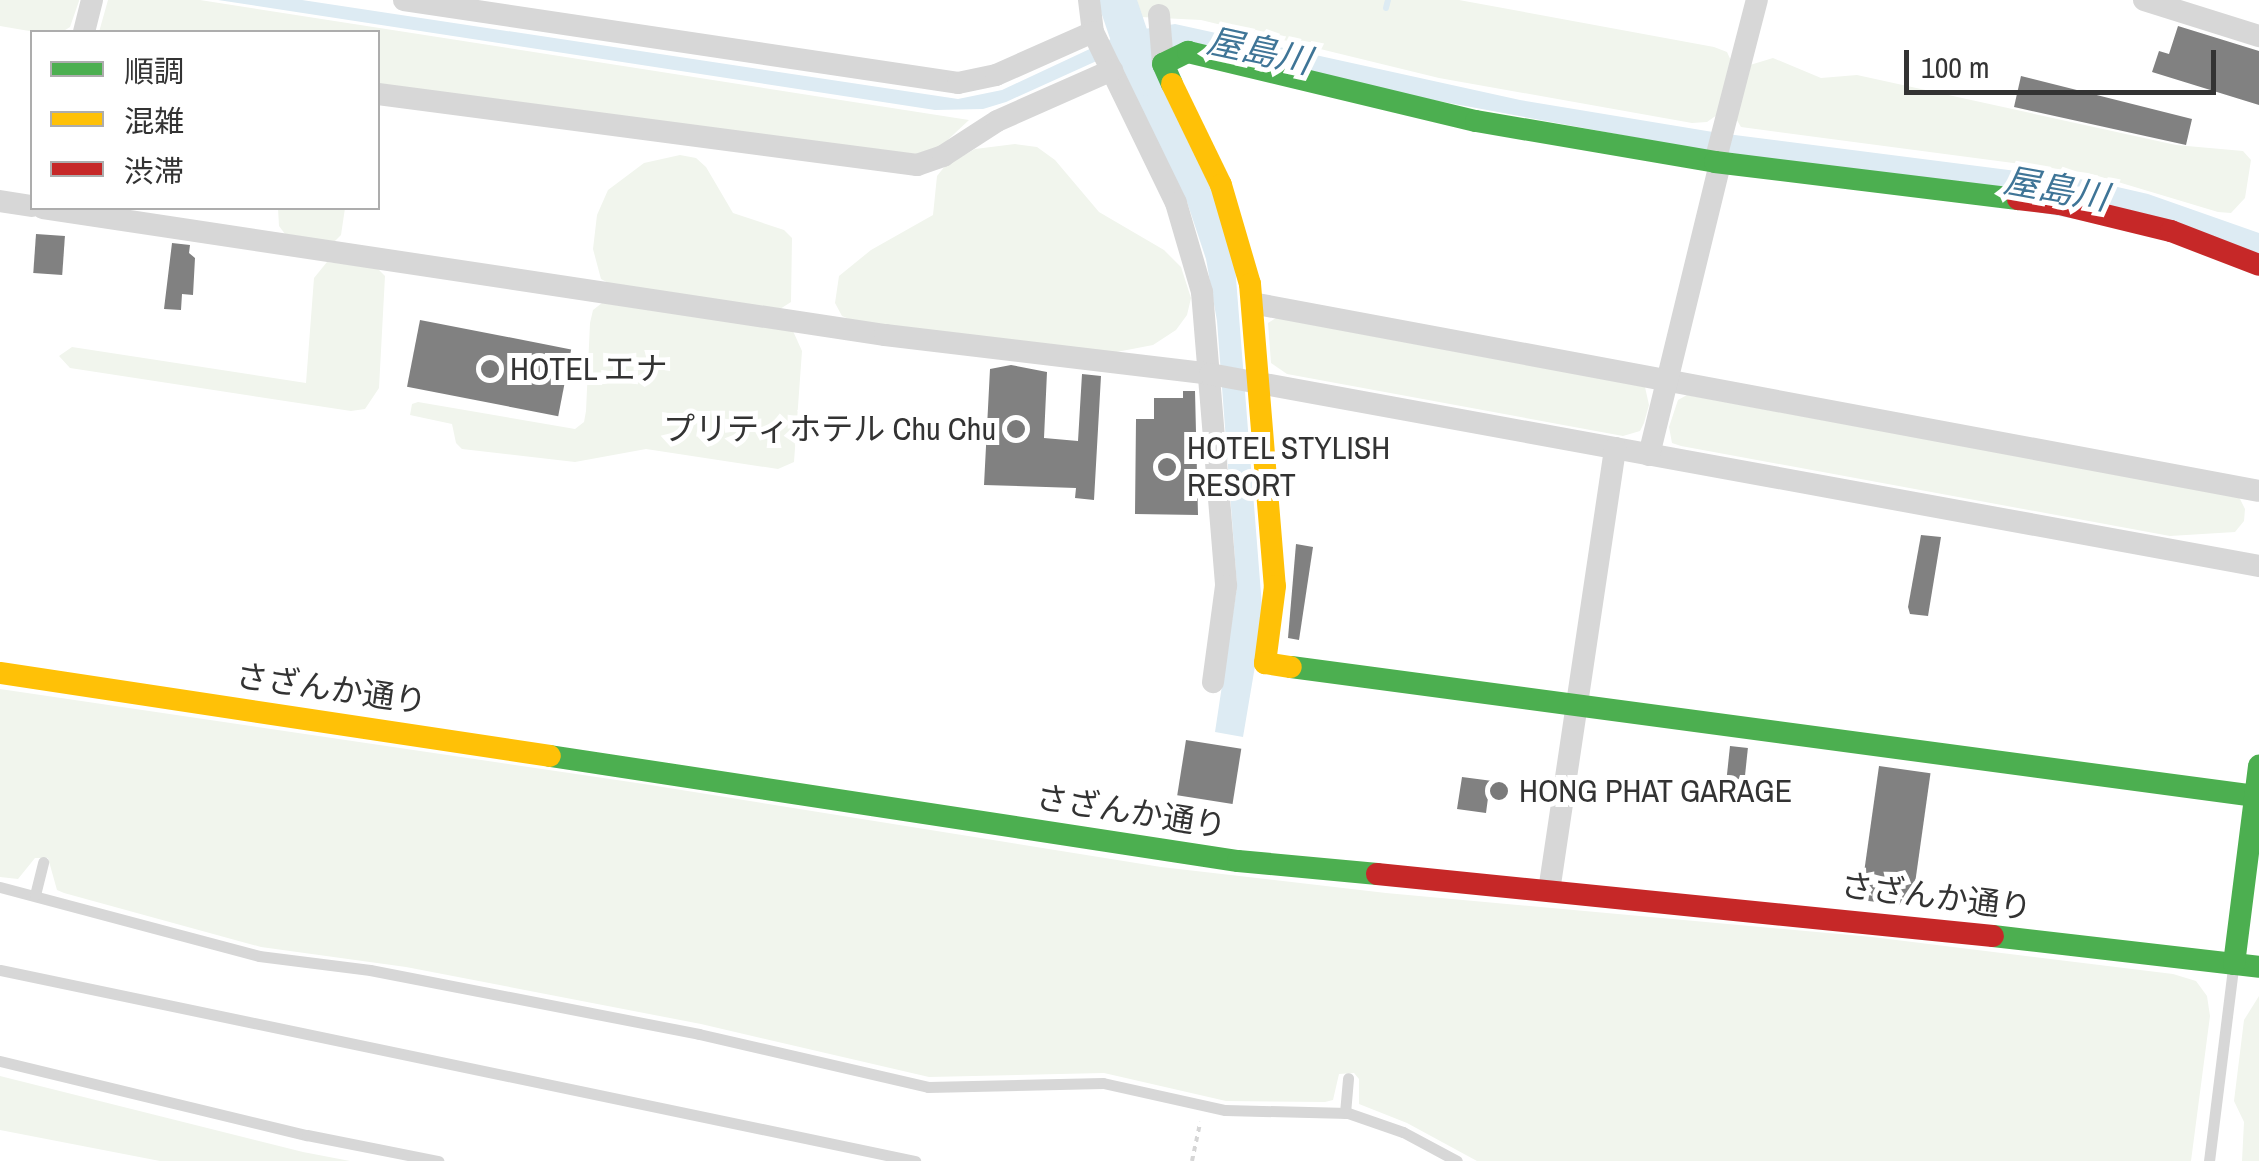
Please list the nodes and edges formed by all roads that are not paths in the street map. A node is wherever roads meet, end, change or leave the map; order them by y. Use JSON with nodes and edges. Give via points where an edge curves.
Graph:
{"nodes":[{"id":1,"x":92,"y":0,"type":"edge"},
{"id":2,"x":404,"y":0,"type":"edge"},
{"id":3,"x":1089,"y":0,"type":"edge"},
{"id":4,"x":1757,"y":0,"type":"edge"},
{"id":5,"x":2144,"y":0,"type":"edge"},
{"id":6,"x":1158,"y":18,"type":"dead end"},
{"id":7,"x":84,"y":30,"type":"edge"},
{"id":8,"x":1096,"y":36,"type":"junction"},
{"id":9,"x":2259,"y":36,"type":"edge"},
{"id":10,"x":1161,"y":58,"type":"junction"},
{"id":11,"x":1110,"y":67,"type":"junction"},
{"id":12,"x":380,"y":94,"type":"edge"},
{"id":13,"x":1717,"y":161,"type":"junction"},
{"id":14,"x":0,"y":201,"type":"edge"},
{"id":15,"x":30,"y":206,"type":"edge"},
{"id":16,"x":65,"y":210,"type":"edge"},
{"id":17,"x":2259,"y":265,"type":"edge"},
{"id":18,"x":1252,"y":304,"type":"junction"},
{"id":19,"x":1215,"y":375,"type":"junction"},
{"id":20,"x":1668,"y":381,"type":"junction"},
{"id":21,"x":1256,"y":382,"type":"junction"},
{"id":22,"x":1615,"y":448,"type":"junction"},
{"id":23,"x":1650,"y":455,"type":"junction"},
{"id":24,"x":2259,"y":491,"type":"edge"},
{"id":25,"x":2259,"y":566,"type":"edge"},
{"id":26,"x":0,"y":674,"type":"edge"},
{"id":27,"x":1212,"y":682,"type":"dead end"},
{"id":28,"x":1576,"y":705,"type":"junction"},
{"id":29,"x":2259,"y":766,"type":"edge"},
{"id":30,"x":2255,"y":796,"type":"junction"},
{"id":31,"x":43,"y":862,"type":"dead end"},
{"id":32,"x":0,"y":887,"type":"edge"},
{"id":33,"x":1549,"y":890,"type":"junction"},
{"id":34,"x":35,"y":895,"type":"junction"},
{"id":35,"x":2234,"y":964,"type":"junction"},
{"id":36,"x":2259,"y":967,"type":"edge"},
{"id":37,"x":0,"y":970,"type":"edge"},
{"id":38,"x":0,"y":1060,"type":"edge"},
{"id":39,"x":1348,"y":1078,"type":"dead end"},
{"id":40,"x":1345,"y":1113,"type":"junction"},
{"id":41,"x":438,"y":1161,"type":"edge"},
{"id":42,"x":915,"y":1161,"type":"edge"},
{"id":43,"x":1457,"y":1161,"type":"edge"},
{"id":44,"x":2208,"y":1161,"type":"edge"}],
"edges":[{"from":1,"to":7,"type":"street"},
{"from":2,"to":8,"type":"street","via":[[958,84]]},
{"from":3,"to":8,"type":"street"},
{"from":4,"to":13,"type":"street"},
{"from":5,"to":9,"type":"street"},
{"from":6,"to":10,"type":"street"},
{"from":8,"to":11,"type":"street"},
{"from":10,"to":13,"type":"street","via":[[1188,52],[1476,121]]},
{"from":10,"to":18,"type":"street","via":[[1221,184]]},
{"from":11,"to":12,"type":"street","via":[[917,166]]},
{"from":11,"to":19,"type":"street","via":[[1187,232]]},
{"from":13,"to":17,"type":"street","via":[[2098,211]]},
{"from":13,"to":20,"type":"street"},
{"from":14,"to":15,"type":"street"},
{"from":16,"to":19,"type":"street","via":[[886,335]]},
{"from":18,"to":20,"type":"street"},
{"from":18,"to":21,"type":"street"},
{"from":19,"to":21,"type":"street"},
{"from":19,"to":27,"type":"street","via":[[1226,586]]},
{"from":20,"to":23,"type":"street"},
{"from":20,"to":24,"type":"street"},
{"from":21,"to":22,"type":"street"},
{"from":21,"to":28,"type":"street","via":[[1275,586],[1266,663]]},
{"from":22,"to":23,"type":"street"},
{"from":22,"to":28,"type":"street"},
{"from":23,"to":25,"type":"street"},
{"from":26,"to":33,"type":"street","name":"さざんか通り","via":[[1163,852]]},
{"from":28,"to":30,"type":"street"},
{"from":28,"to":33,"type":"street"},
{"from":29,"to":30,"type":"street"},
{"from":30,"to":35,"type":"street"},
{"from":31,"to":34,"type":"lane"},
{"from":32,"to":34,"type":"lane"},
{"from":33,"to":35,"type":"street","name":"さざんか通り"},
{"from":34,"to":40,"type":"lane","via":[[259,956],[387,973],[699,1034],[928,1087],[1104,1082],[1225,1110]]},
{"from":35,"to":36,"type":"street","name":"さざんか通り"},
{"from":35,"to":44,"type":"lane"},
{"from":37,"to":42,"type":"lane"},
{"from":38,"to":41,"type":"lane"},
{"from":39,"to":40,"type":"lane"},
{"from":40,"to":43,"type":"lane","via":[[1403,1132]]}]}
